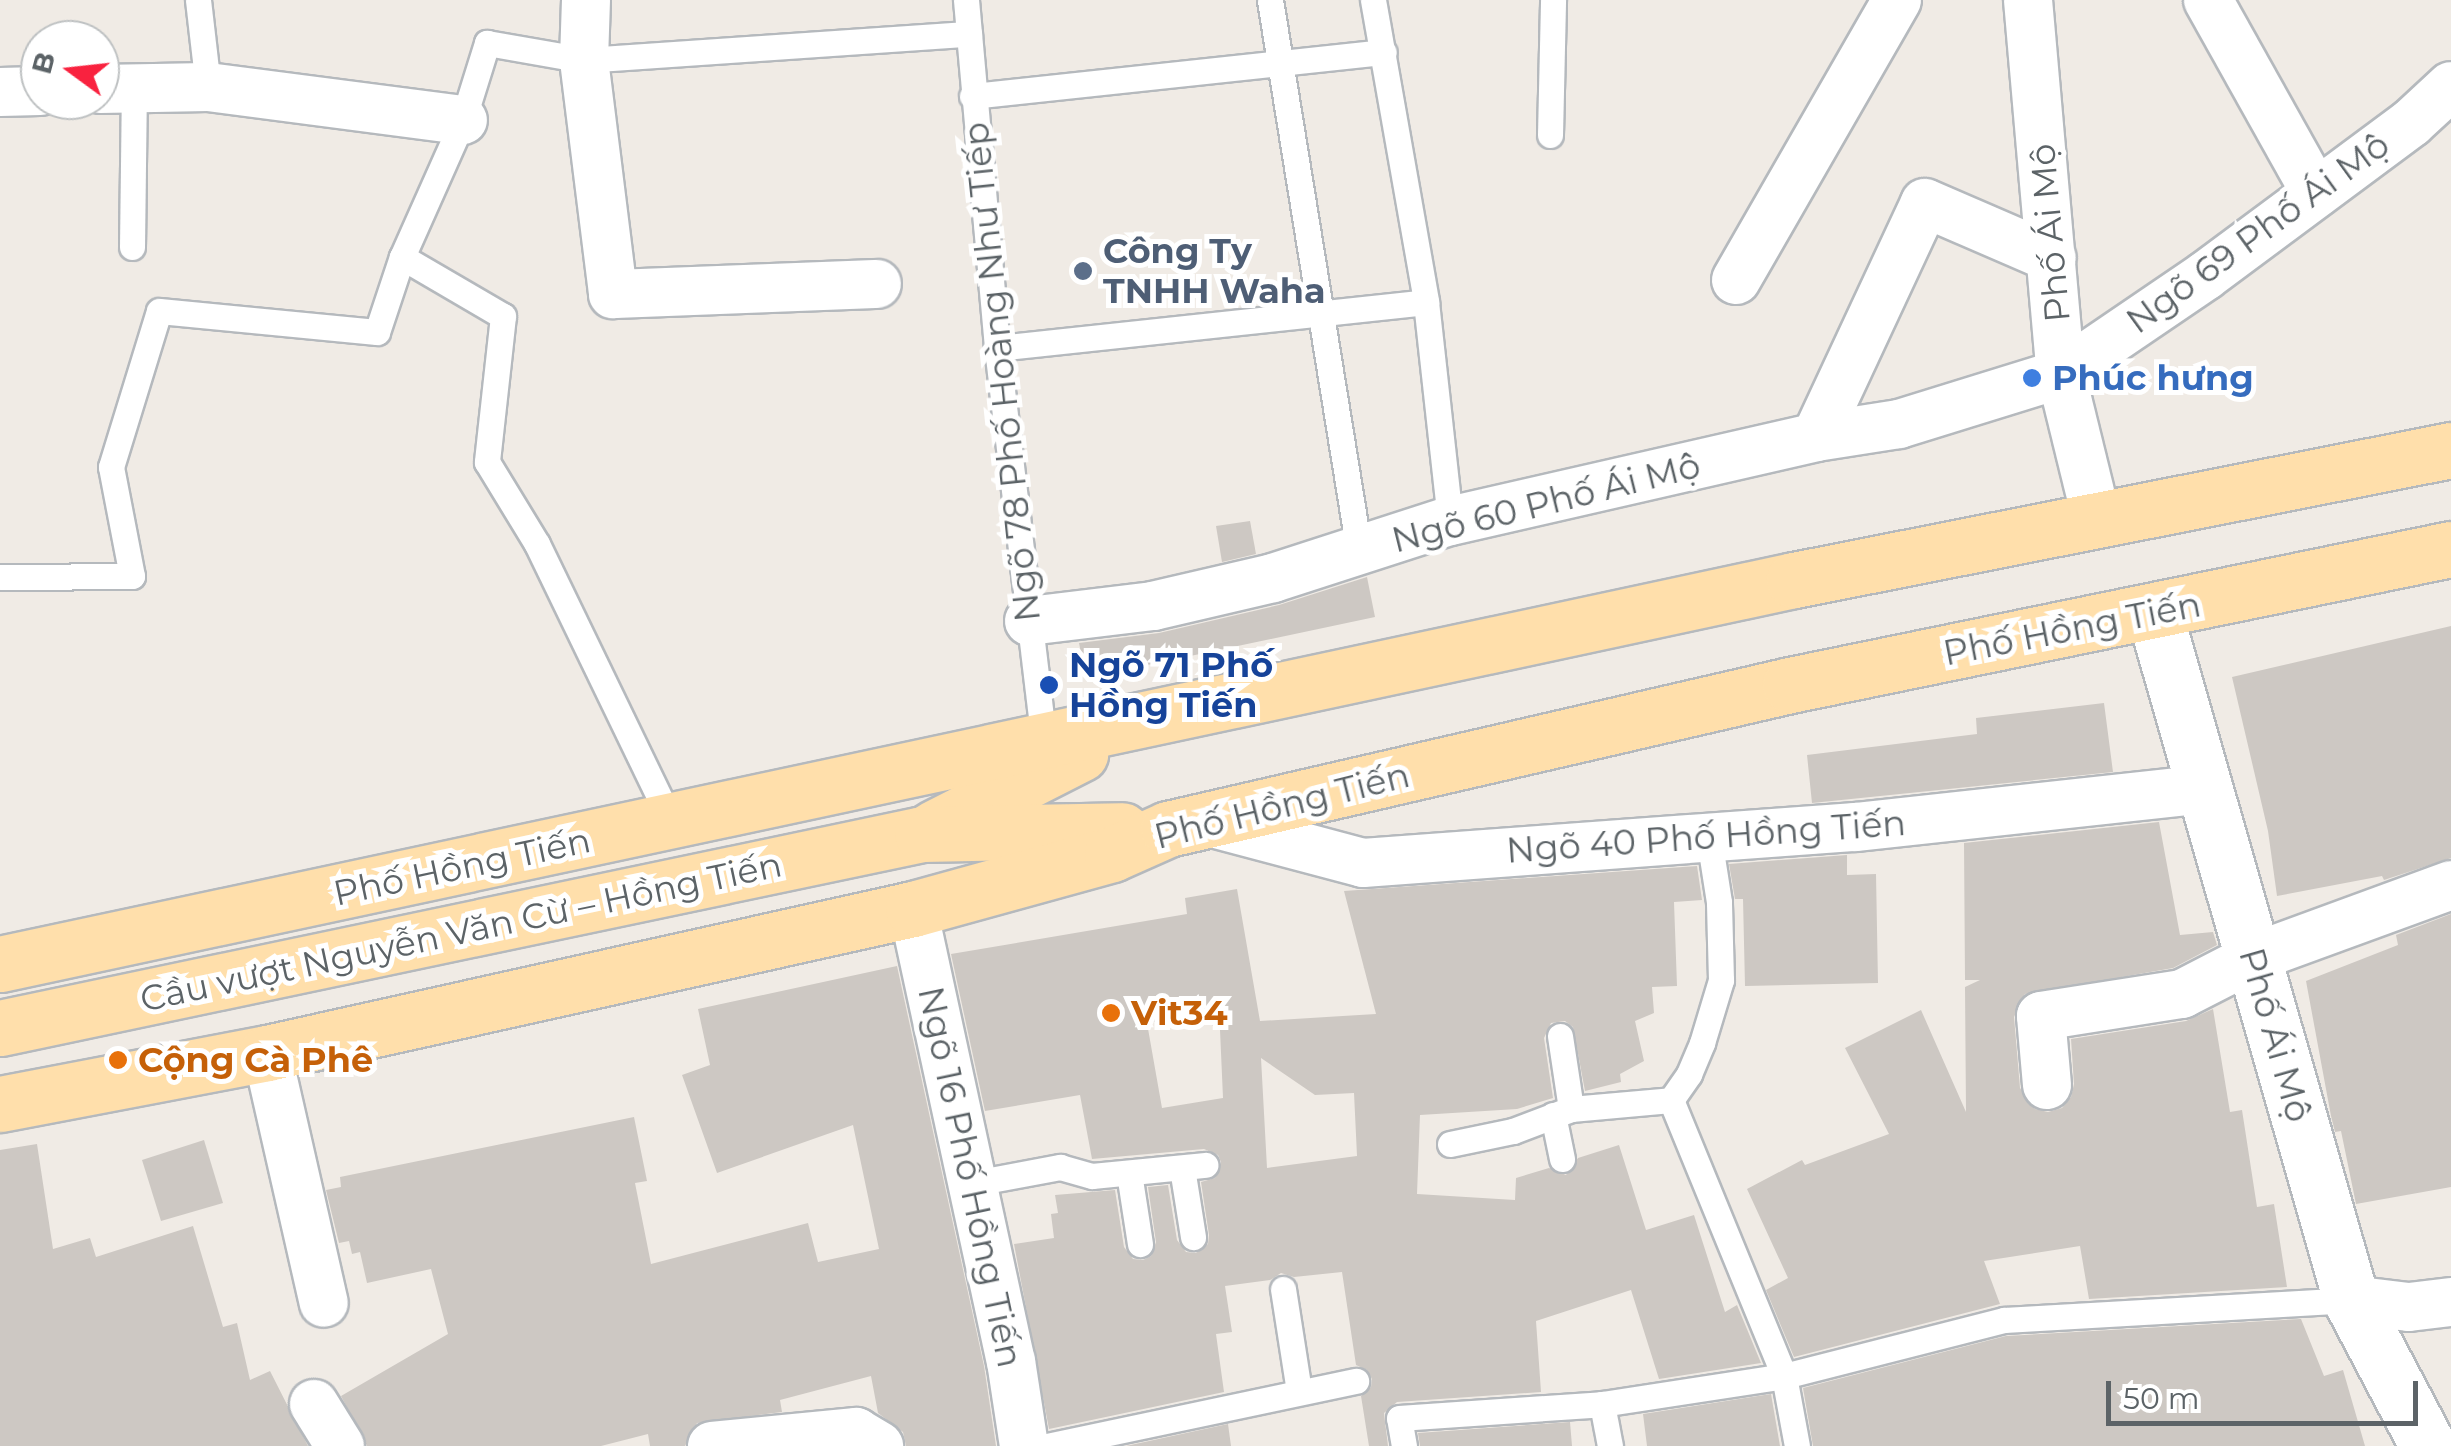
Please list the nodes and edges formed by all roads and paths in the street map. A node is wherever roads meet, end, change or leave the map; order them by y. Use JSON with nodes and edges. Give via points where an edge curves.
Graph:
{"nodes":[{"id":1,"x":198,"y":0,"type":"edge"},
{"id":2,"x":586,"y":0,"type":"edge"},
{"id":3,"x":966,"y":0,"type":"edge"},
{"id":4,"x":1270,"y":0,"type":"edge"},
{"id":5,"x":1374,"y":0,"type":"edge"},
{"id":6,"x":1553,"y":0,"type":"edge"},
{"id":7,"x":1897,"y":0,"type":"edge"},
{"id":8,"x":2028,"y":0,"type":"edge"},
{"id":9,"x":2208,"y":0,"type":"edge"},
{"id":10,"x":968,"y":34,"type":"junction"},
{"id":11,"x":1384,"y":52,"type":"junction"},
{"id":12,"x":584,"y":60,"type":"junction"},
{"id":13,"x":1281,"y":66,"type":"junction"},
{"id":14,"x":2451,"y":86,"type":"edge"},
{"id":15,"x":208,"y":87,"type":"junction"},
{"id":16,"x":120,"y":89,"type":"edge"},
{"id":17,"x":972,"y":96,"type":"junction"},
{"id":18,"x":120,"y":120,"type":"edge"},
{"id":19,"x":462,"y":120,"type":"junction"},
{"id":20,"x":1550,"y":135,"type":"dead end"},
{"id":21,"x":2316,"y":193,"type":"junction"},
{"id":22,"x":132,"y":247,"type":"dead end"},
{"id":23,"x":402,"y":258,"type":"junction"},
{"id":24,"x":2052,"y":258,"type":"junction"},
{"id":25,"x":1736,"y":280,"type":"dead end"},
{"id":26,"x":877,"y":284,"type":"dead end"},
{"id":27,"x":1426,"y":302,"type":"junction"},
{"id":28,"x":1324,"y":314,"type":"junction"},
{"id":29,"x":996,"y":348,"type":"junction"},
{"id":30,"x":2061,"y":374,"type":"junction"},
{"id":31,"x":1816,"y":437,"type":"junction"},
{"id":32,"x":2451,"y":450,"type":"edge"},
{"id":33,"x":1450,"y":521,"type":"junction"},
{"id":34,"x":2097,"y":521,"type":"junction"},
{"id":35,"x":2451,"y":548,"type":"edge"},
{"id":36,"x":1359,"y":550,"type":"junction"},
{"id":37,"x":0,"y":577,"type":"edge"},
{"id":38,"x":2154,"y":612,"type":"junction"},
{"id":39,"x":1029,"y":620,"type":"junction"},
{"id":40,"x":1146,"y":720,"type":"junction"},
{"id":41,"x":1044,"y":743,"type":"junction"},
{"id":42,"x":2208,"y":789,"type":"junction"},
{"id":43,"x":672,"y":823,"type":"junction"},
{"id":44,"x":1189,"y":825,"type":"junction"},
{"id":45,"x":922,"y":834,"type":"junction"},
{"id":46,"x":1709,"y":838,"type":"junction"},
{"id":47,"x":2451,"y":885,"type":"edge"},
{"id":48,"x":912,"y":908,"type":"junction"},
{"id":49,"x":2252,"y":958,"type":"junction"},
{"id":50,"x":0,"y":964,"type":"edge"},
{"id":51,"x":0,"y":1028,"type":"edge"},
{"id":52,"x":1560,"y":1036,"type":"dead end"},
{"id":53,"x":267,"y":1053,"type":"junction"},
{"id":54,"x":2047,"y":1085,"type":"dead end"},
{"id":55,"x":1671,"y":1100,"type":"junction"},
{"id":56,"x":0,"y":1104,"type":"edge"},
{"id":57,"x":1562,"y":1112,"type":"junction"},
{"id":58,"x":1450,"y":1144,"type":"dead end"},
{"id":59,"x":1562,"y":1160,"type":"dead end"},
{"id":60,"x":1128,"y":1173,"type":"junction"},
{"id":61,"x":970,"y":1184,"type":"junction"},
{"id":62,"x":1192,"y":1237,"type":"dead end"},
{"id":63,"x":1140,"y":1244,"type":"dead end"},
{"id":64,"x":1283,"y":1289,"type":"dead end"},
{"id":65,"x":2351,"y":1300,"type":"junction"},
{"id":66,"x":2451,"y":1302,"type":"edge"},
{"id":67,"x":324,"y":1303,"type":"dead end"},
{"id":68,"x":1784,"y":1376,"type":"junction"},
{"id":69,"x":1356,"y":1381,"type":"dead end"},
{"id":70,"x":1299,"y":1392,"type":"junction"},
{"id":71,"x":314,"y":1404,"type":"dead end"},
{"id":72,"x":1602,"y":1404,"type":"junction"},
{"id":73,"x":340,"y":1446,"type":"edge"},
{"id":74,"x":712,"y":1446,"type":"edge"},
{"id":75,"x":879,"y":1446,"type":"edge"},
{"id":76,"x":1024,"y":1446,"type":"edge"},
{"id":77,"x":1047,"y":1446,"type":"edge"},
{"id":78,"x":1404,"y":1446,"type":"edge"},
{"id":79,"x":1610,"y":1446,"type":"edge"},
{"id":80,"x":1797,"y":1446,"type":"edge"},
{"id":81,"x":2428,"y":1446,"type":"edge"}],
"edges":[{"from":1,"to":15,"type":"lane"},
{"from":2,"to":12,"type":"street"},
{"from":3,"to":10,"type":"lane","name":"Ngõ 78 Phố Hoàng Như Tiếp"},
{"from":4,"to":13,"type":"lane"},
{"from":5,"to":11,"type":"lane"},
{"from":6,"to":20,"type":"lane"},
{"from":7,"to":25,"type":"street"},
{"from":8,"to":24,"type":"street","name":"Phố Ái Mộ"},
{"from":9,"to":21,"type":"street"},
{"from":10,"to":12,"type":"lane"},
{"from":10,"to":17,"type":"lane","name":"Ngõ 78 Phố Hoàng Như Tiếp"},
{"from":11,"to":13,"type":"lane"},
{"from":11,"to":27,"type":"lane"},
{"from":12,"to":19,"type":"lane","via":[[487,44]]},
{"from":12,"to":26,"type":"street","via":[[613,294]]},
{"from":13,"to":17,"type":"lane"},
{"from":13,"to":28,"type":"lane"},
{"from":14,"to":21,"type":"street","name":"Ngõ 69 Phố Ái Mộ"},
{"from":15,"to":16,"type":"street"},
{"from":15,"to":19,"type":"street"},
{"from":17,"to":29,"type":"lane","name":"Ngõ 78 Phố Hoàng Như Tiếp"},
{"from":18,"to":22,"type":"lane"},
{"from":19,"to":23,"type":"lane"},
{"from":21,"to":30,"type":"street","name":"Ngõ 69 Phố Ái Mộ"},
{"from":23,"to":37,"type":"lane","via":[[377,332],[159,311],[111,467],[132,576]]},
{"from":23,"to":43,"type":"lane","via":[[503,316],[487,462],[537,544]]},
{"from":24,"to":30,"type":"street","name":"Phố Ái Mộ"},
{"from":24,"to":31,"type":"street","via":[[1925,202]]},
{"from":27,"to":28,"type":"lane"},
{"from":27,"to":33,"type":"lane"},
{"from":28,"to":29,"type":"lane"},
{"from":28,"to":36,"type":"lane"},
{"from":29,"to":39,"type":"lane","name":"Ngõ 78 Phố Hoàng Như Tiếp"},
{"from":30,"to":31,"type":"street","name":"Ngõ 60 Phố Ái Mộ","via":[[1899,424]]},
{"from":30,"to":34,"type":"street","name":"Phố Ái Mộ"},
{"from":31,"to":33,"type":"street","name":"Ngõ 60 Phố Ái Mộ"},
{"from":32,"to":34,"type":"main road","name":"Phố Hồng Tiến"},
{"from":33,"to":36,"type":"street","name":"Ngõ 60 Phố Ái Mộ"},
{"from":34,"to":40,"type":"main road","name":"Phố Hồng Tiến"},
{"from":35,"to":38,"type":"main road","name":"Phố Hồng Tiến"},
{"from":36,"to":39,"type":"street","name":"Ngõ 60 Phố Ái Mộ","via":[[1153,606]]},
{"from":38,"to":42,"type":"street","name":"Phố Ái Mộ"},
{"from":38,"to":44,"type":"main road","name":"Phố Hồng Tiến","via":[[1790,685]]},
{"from":39,"to":41,"type":"lane","name":"Ngõ 78 Phố Hoàng Như Tiếp"},
{"from":40,"to":41,"type":"main road","name":"Phố Hồng Tiến"},
{"from":40,"to":45,"type":"main road"},
{"from":41,"to":43,"type":"main road","name":"Phố Hồng Tiến"},
{"from":42,"to":46,"type":"street","name":"Ngõ 40 Phố Hồng Tiến"},
{"from":42,"to":49,"type":"street","name":"Phố Ái Mộ"},
{"from":43,"to":50,"type":"main road","name":"Phố Hồng Tiến"},
{"from":44,"to":45,"type":"main road"},
{"from":44,"to":46,"type":"street","name":"Ngõ 40 Phố Hồng Tiến","via":[[1362,863]]},
{"from":44,"to":48,"type":"main road","name":"Phố Hồng Tiến","via":[[1112,854]]},
{"from":45,"to":51,"type":"main road","name":"Cầu vượt Nguyễn Văn Cừ – Hồng Tiến"},
{"from":46,"to":55,"type":"lane","via":[[1720,902],[1722,980],[1702,1043]]},
{"from":47,"to":49,"type":"street"},
{"from":48,"to":53,"type":"main road","name":"Phố Hồng Tiến"},
{"from":48,"to":61,"type":"street","name":"Ngõ 16 Phố Hồng Tiến"},
{"from":49,"to":54,"type":"street","via":[[2182,994],[2041,1016]]},
{"from":49,"to":65,"type":"street","name":"Phố Ái Mộ"},
{"from":52,"to":57,"type":"lane"},
{"from":53,"to":56,"type":"main road","name":"Phố Hồng Tiến"},
{"from":53,"to":67,"type":"street"},
{"from":55,"to":57,"type":"lane"},
{"from":55,"to":68,"type":"lane"},
{"from":57,"to":58,"type":"lane","via":[[1513,1132]]},
{"from":57,"to":59,"type":"lane"},
{"from":60,"to":61,"type":"lane","via":[[1092,1176],[1060,1167]]},
{"from":60,"to":62,"type":"lane","via":[[1194,1166]]},
{"from":60,"to":63,"type":"lane"},
{"from":61,"to":76,"type":"street","name":"Ngõ 16 Phố Hồng Tiến"},
{"from":64,"to":70,"type":"lane"},
{"from":65,"to":66,"type":"street","via":[[2409,1307]]},
{"from":65,"to":68,"type":"lane","via":[[2004,1320]]},
{"from":65,"to":81,"type":"street","name":"Phố Ái Mộ"},
{"from":68,"to":72,"type":"lane"},
{"from":68,"to":80,"type":"lane"},
{"from":69,"to":70,"type":"lane"},
{"from":70,"to":77,"type":"lane"},
{"from":71,"to":73,"type":"street"},
{"from":72,"to":78,"type":"lane","via":[[1399,1418]]},
{"from":72,"to":79,"type":"lane"},
{"from":74,"to":75,"type":"street","via":[[856,1432]]}]}
